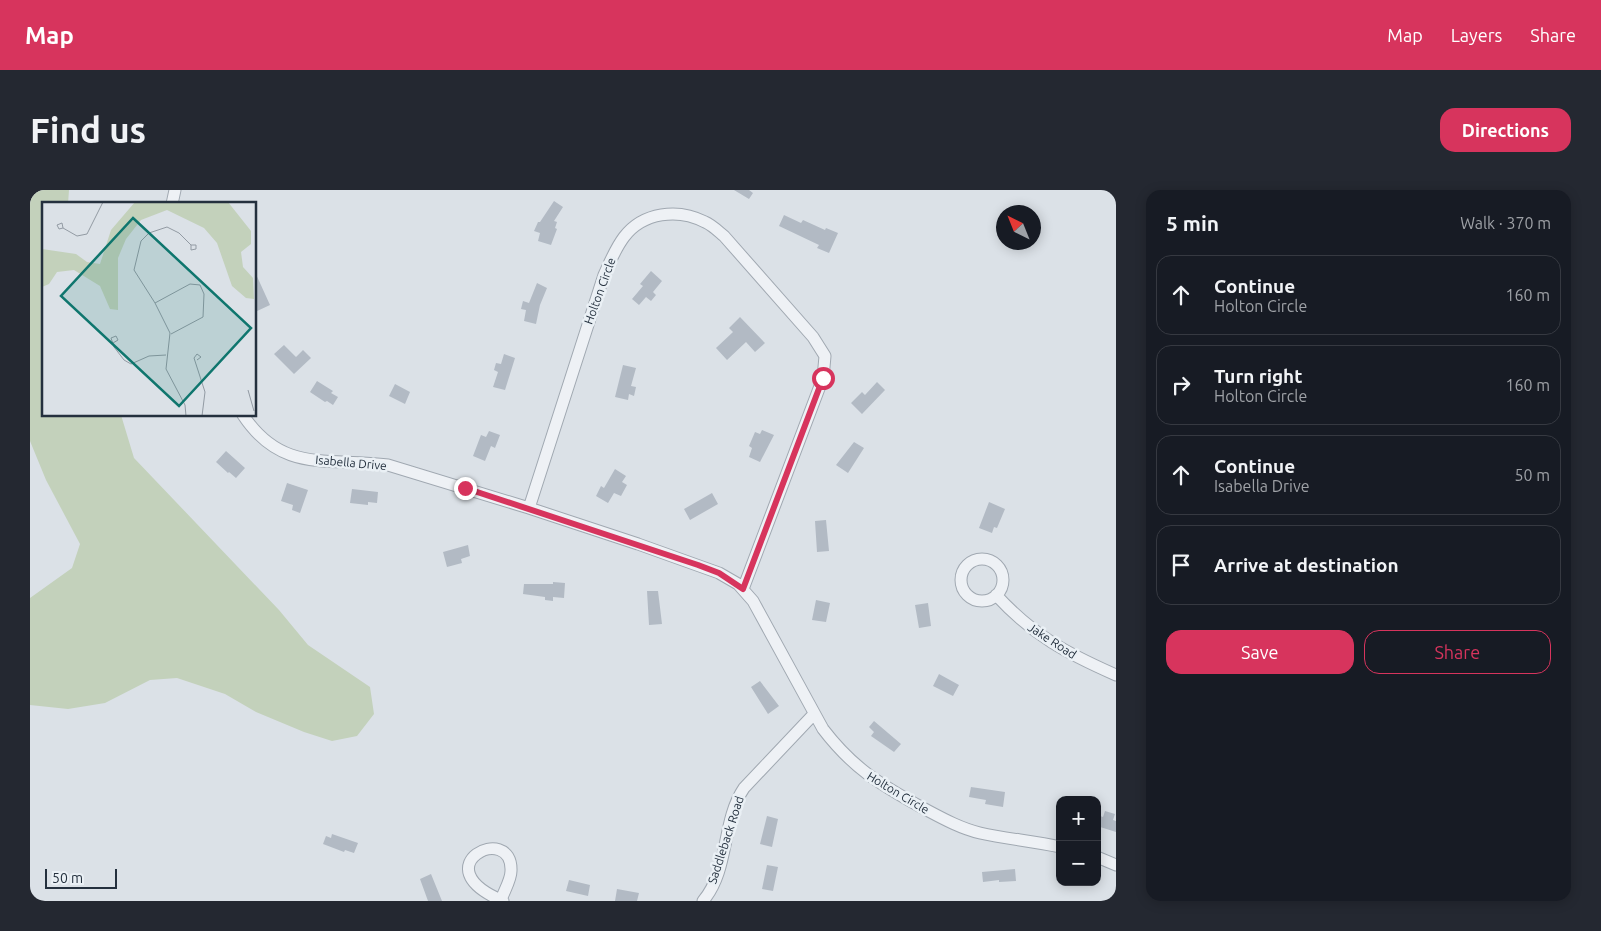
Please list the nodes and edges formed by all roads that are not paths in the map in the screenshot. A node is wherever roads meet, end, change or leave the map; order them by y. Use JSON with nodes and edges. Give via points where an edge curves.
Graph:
{"nodes":[{"id":1,"x":245,"y":416,"type":"edge"},
{"id":2,"x":528,"y":508,"type":"junction"},
{"id":3,"x":743,"y":589,"type":"junction"},
{"id":4,"x":996,"y":596,"type":"dead end"},
{"id":5,"x":1116,"y":676,"type":"edge"},
{"id":6,"x":814,"y":714,"type":"junction"},
{"id":7,"x":1056,"y":846,"type":"edge"},
{"id":8,"x":1101,"y":859,"type":"edge"},
{"id":9,"x":1116,"y":865,"type":"edge"},
{"id":10,"x":502,"y":901,"type":"edge"},
{"id":11,"x":703,"y":901,"type":"edge"}],
"edges":[{"from":1,"to":2,"type":"street","name":"Isabella Drive","via":[[252,429],[288,455],[310,460],[388,465]]},
{"from":2,"to":3,"type":"street","name":"Holton Circle","via":[[698,565],[719,573]]},
{"from":2,"to":3,"type":"street","name":"Holton Circle","via":[[613,254],[625,236],[642,221],[663,214],[685,214],[706,222],[724,236],[826,356],[823,378]]},
{"from":3,"to":6,"type":"street","name":"Holton Circle","via":[[765,620]]},
{"from":4,"to":5,"type":"street","name":"Jake Road","via":[[1038,635]]},
{"from":6,"to":7,"type":"street","name":"Holton Circle","via":[[836,747],[852,763],[906,799],[958,826],[980,833]]},
{"from":6,"to":11,"type":"street","name":"Saddleback Road","via":[[737,798],[719,871]]},
{"from":8,"to":9,"type":"street"},
{"from":10,"to":10,"type":"street","via":[[476,886],[469,874],[470,860],[481,850],[501,851],[510,861],[511,875]]}]}
